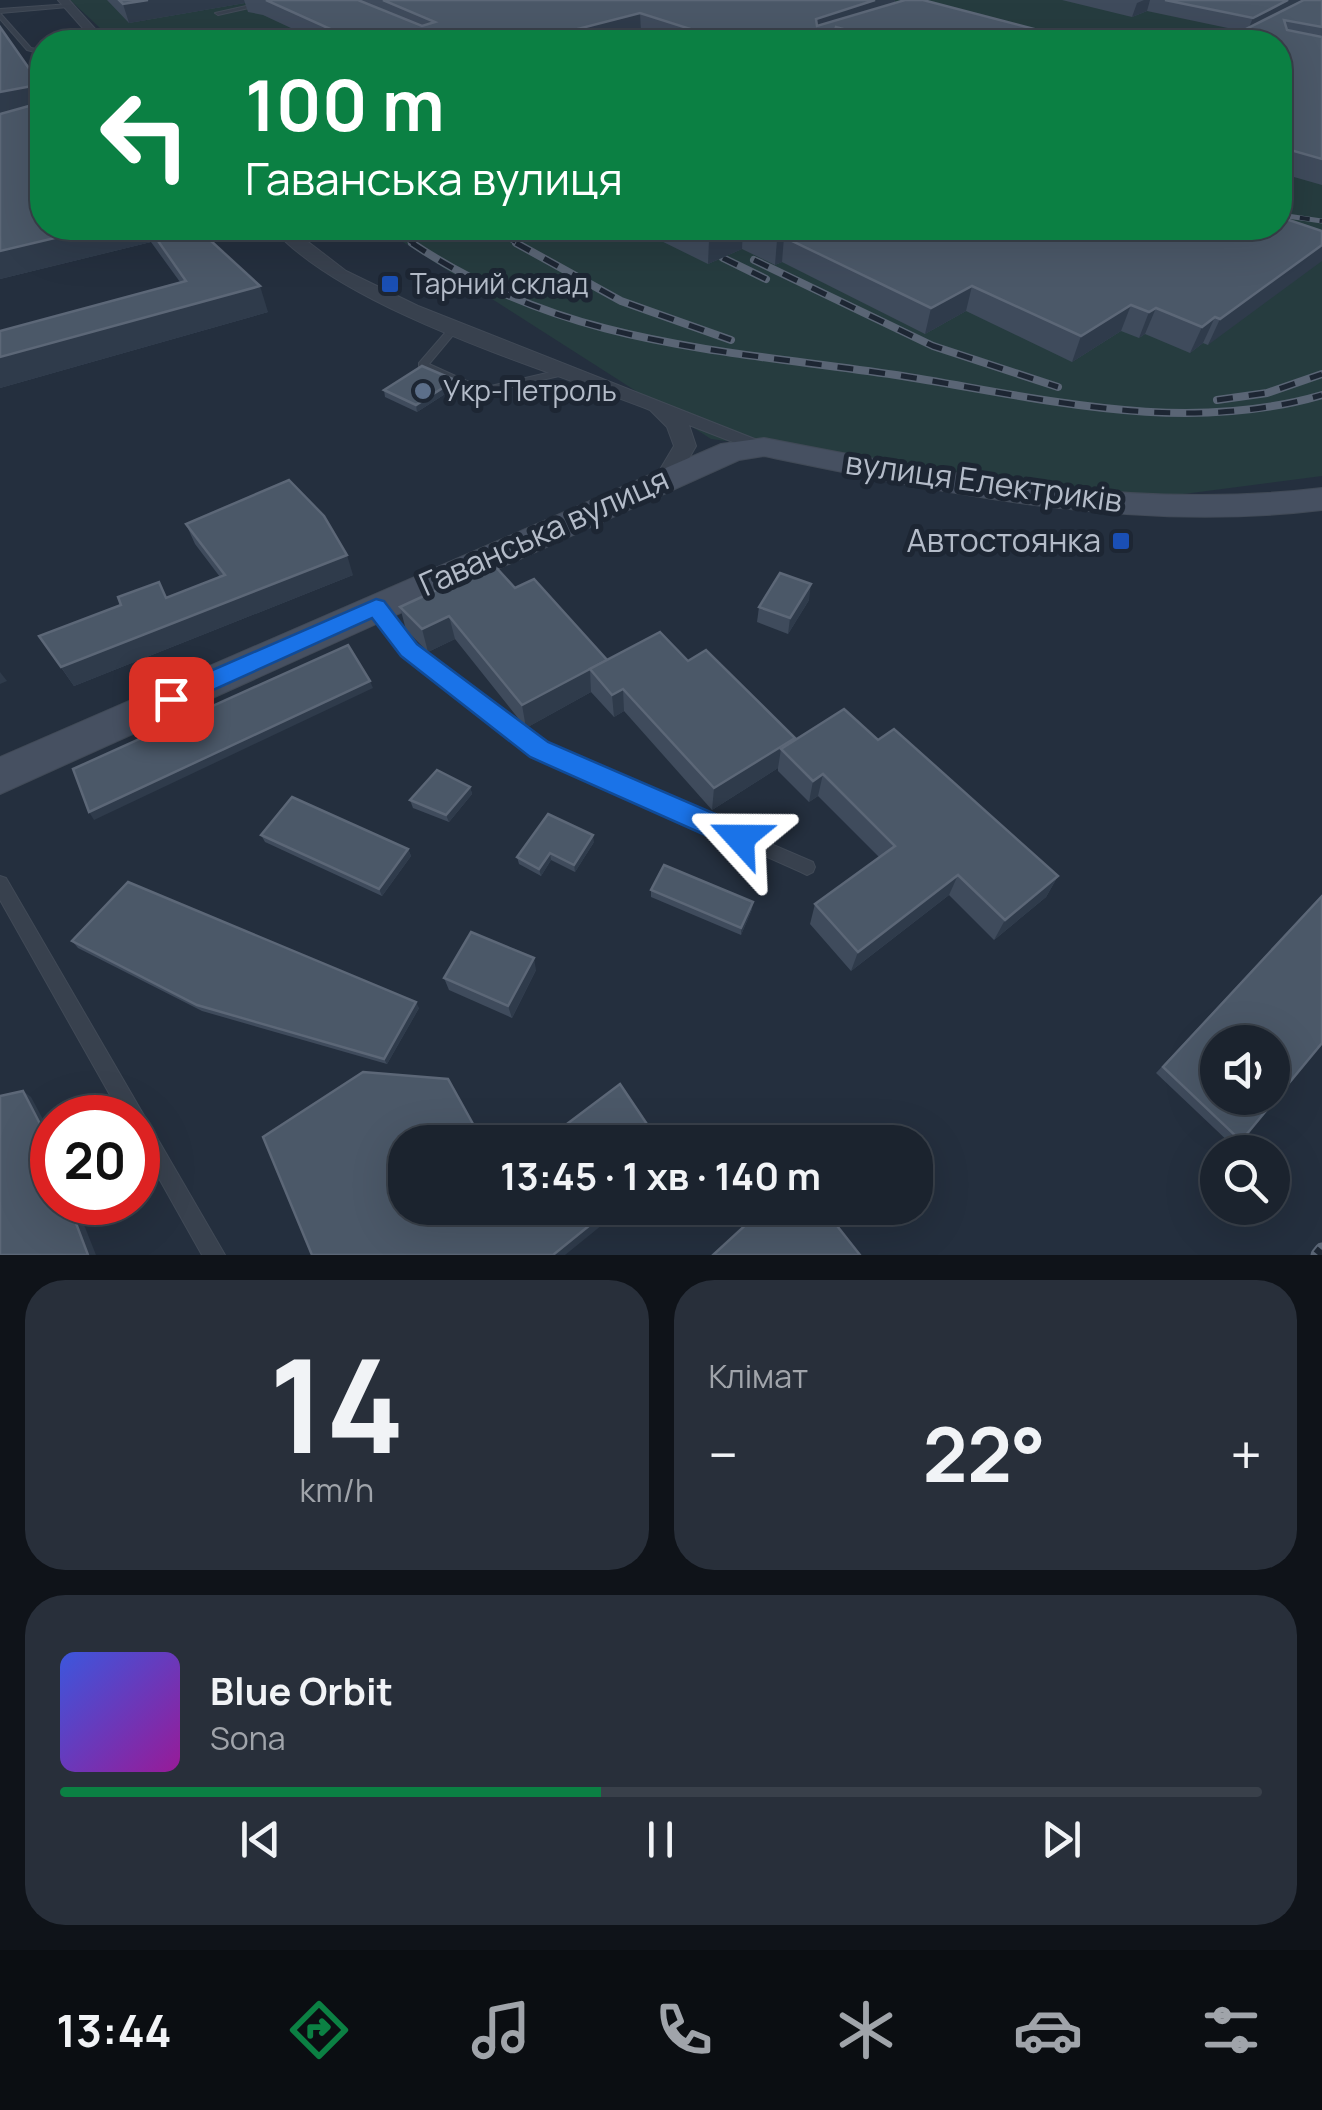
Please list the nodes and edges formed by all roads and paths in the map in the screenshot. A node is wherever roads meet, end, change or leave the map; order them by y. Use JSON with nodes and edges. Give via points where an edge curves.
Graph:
{"nodes":[{"id":1,"x":281,"y":0,"type":"edge"},
{"id":2,"x":66,"y":3,"type":"edge"},
{"id":3,"x":0,"y":13,"type":"edge"},
{"id":4,"x":218,"y":13,"type":"dead end"},
{"id":5,"x":91,"y":30,"type":"edge"},
{"id":6,"x":30,"y":49,"type":"edge"},
{"id":7,"x":295,"y":240,"type":"edge"},
{"id":8,"x":454,"y":328,"type":"junction"},
{"id":9,"x":564,"y":372,"type":"junction"},
{"id":10,"x":654,"y":404,"type":"junction"},
{"id":11,"x":764,"y":447,"type":"junction"},
{"id":12,"x":667,"y":478,"type":"junction"},
{"id":13,"x":1322,"y":499,"type":"edge"},
{"id":14,"x":376,"y":606,"type":"junction"},
{"id":15,"x":0,"y":776,"type":"edge"},
{"id":16,"x":807,"y":867,"type":"dead end"},
{"id":17,"x":0,"y":884,"type":"edge"},
{"id":18,"x":122,"y":1095,"type":"edge"},
{"id":19,"x":160,"y":1162,"type":"edge"},
{"id":20,"x":214,"y":1255,"type":"edge"}],
"edges":[{"from":1,"to":4,"type":"lane"},
{"from":2,"to":3,"type":"lane"},
{"from":2,"to":5,"type":"street"},
{"from":3,"to":6,"type":"lane"},
{"from":7,"to":8,"type":"street","name":"вулиця Електриків","via":[[340,275]]},
{"from":8,"to":9,"type":"street","name":"вулиця Електриків"},
{"from":8,"to":9,"type":"lane","via":[[423,365],[482,392]]},
{"from":9,"to":10,"type":"street","name":"вулиця Електриків"},
{"from":10,"to":11,"type":"street","name":"вулиця Електриків"},
{"from":10,"to":12,"type":"street","via":[[684,439],[683,456]]},
{"from":11,"to":12,"type":"street","name":"Гаванська вулиця","via":[[715,456]]},
{"from":11,"to":13,"type":"street","name":"вулиця Електриків","via":[[1068,501],[1196,507]]},
{"from":12,"to":14,"type":"street","name":"Гаванська вулиця"},
{"from":14,"to":15,"type":"street","name":"Гаванська вулиця"},
{"from":14,"to":16,"type":"lane","via":[[409,650],[539,750]]},
{"from":17,"to":18,"type":"lane"},
{"from":19,"to":20,"type":"lane"}]}
